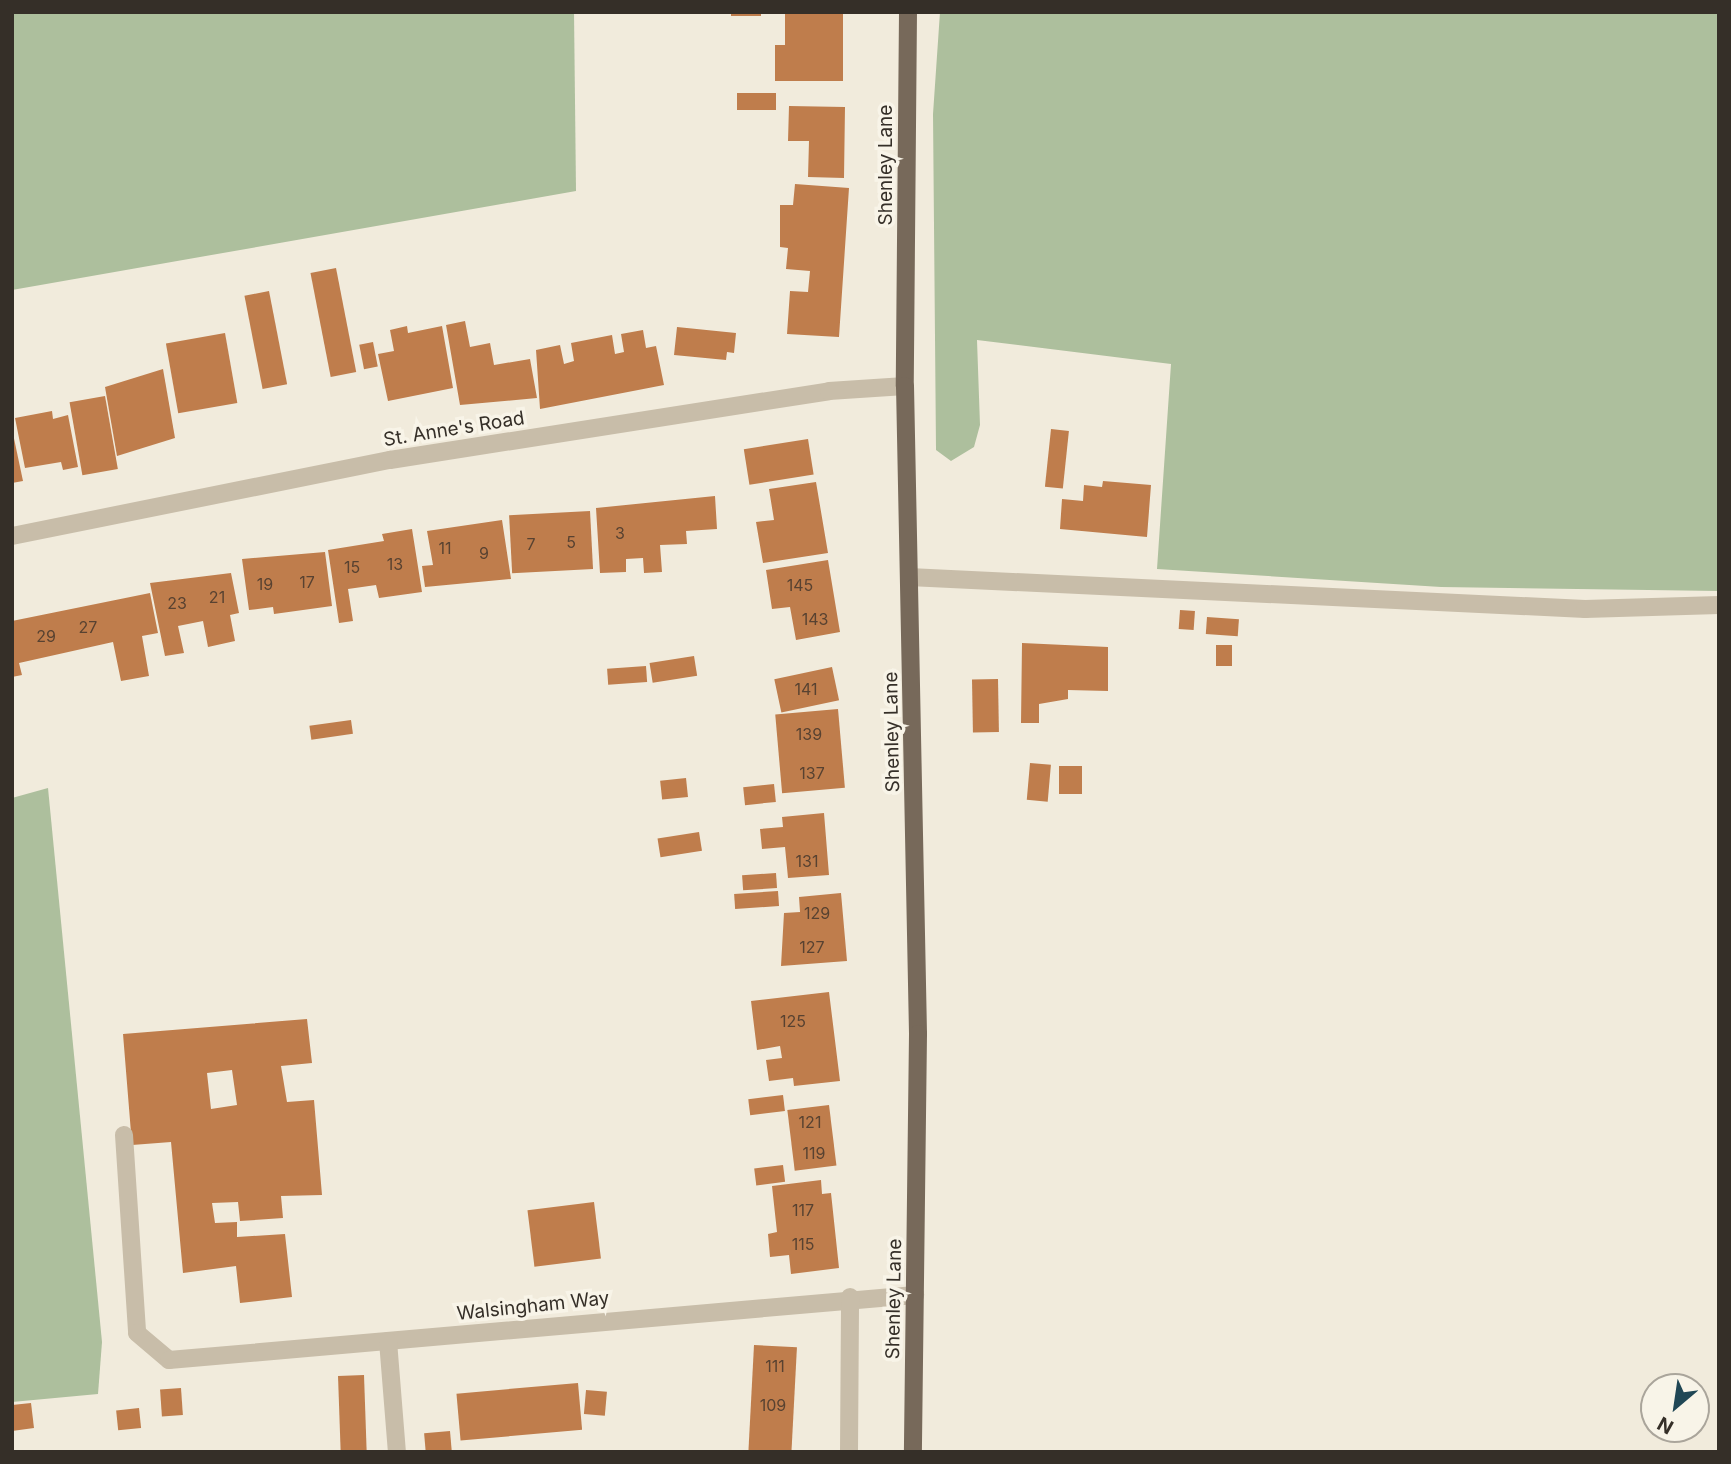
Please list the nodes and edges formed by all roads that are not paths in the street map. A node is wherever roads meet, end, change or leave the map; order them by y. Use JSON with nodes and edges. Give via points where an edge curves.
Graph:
{"nodes":[{"id":1,"x":908,"y":12,"type":"edge"},
{"id":2,"x":905,"y":386,"type":"junction"},
{"id":3,"x":12,"y":536,"type":"edge"},
{"id":4,"x":909,"y":577,"type":"junction"},
{"id":5,"x":1719,"y":605,"type":"edge"},
{"id":6,"x":124,"y":1135,"type":"dead end"},
{"id":7,"x":915,"y":1296,"type":"junction"},
{"id":8,"x":850,"y":1297,"type":"junction"},
{"id":9,"x":388,"y":1341,"type":"junction"},
{"id":10,"x":397,"y":1452,"type":"edge"},
{"id":11,"x":849,"y":1452,"type":"edge"},
{"id":12,"x":913,"y":1452,"type":"edge"}],
"edges":[{"from":1,"to":2,"type":"main road","name":"Shenley Lane"},
{"from":2,"to":3,"type":"street","name":"St. Anne's Road","via":[[830,391],[390,460]]},
{"from":2,"to":4,"type":"main road","name":"Shenley Lane"},
{"from":4,"to":5,"type":"street","via":[[1586,609]]},
{"from":4,"to":7,"type":"main road","name":"Shenley Lane","via":[[918,1034]]},
{"from":6,"to":9,"type":"street","name":"Walsingham Way","via":[[136,1258],[131,1305],[137,1333],[156,1355],[186,1361]]},
{"from":7,"to":8,"type":"street","name":"Walsingham Way"},
{"from":7,"to":12,"type":"main road","name":"Shenley Lane"},
{"from":8,"to":9,"type":"street","name":"Walsingham Way"},
{"from":8,"to":11,"type":"street"},
{"from":9,"to":10,"type":"street"}]}
